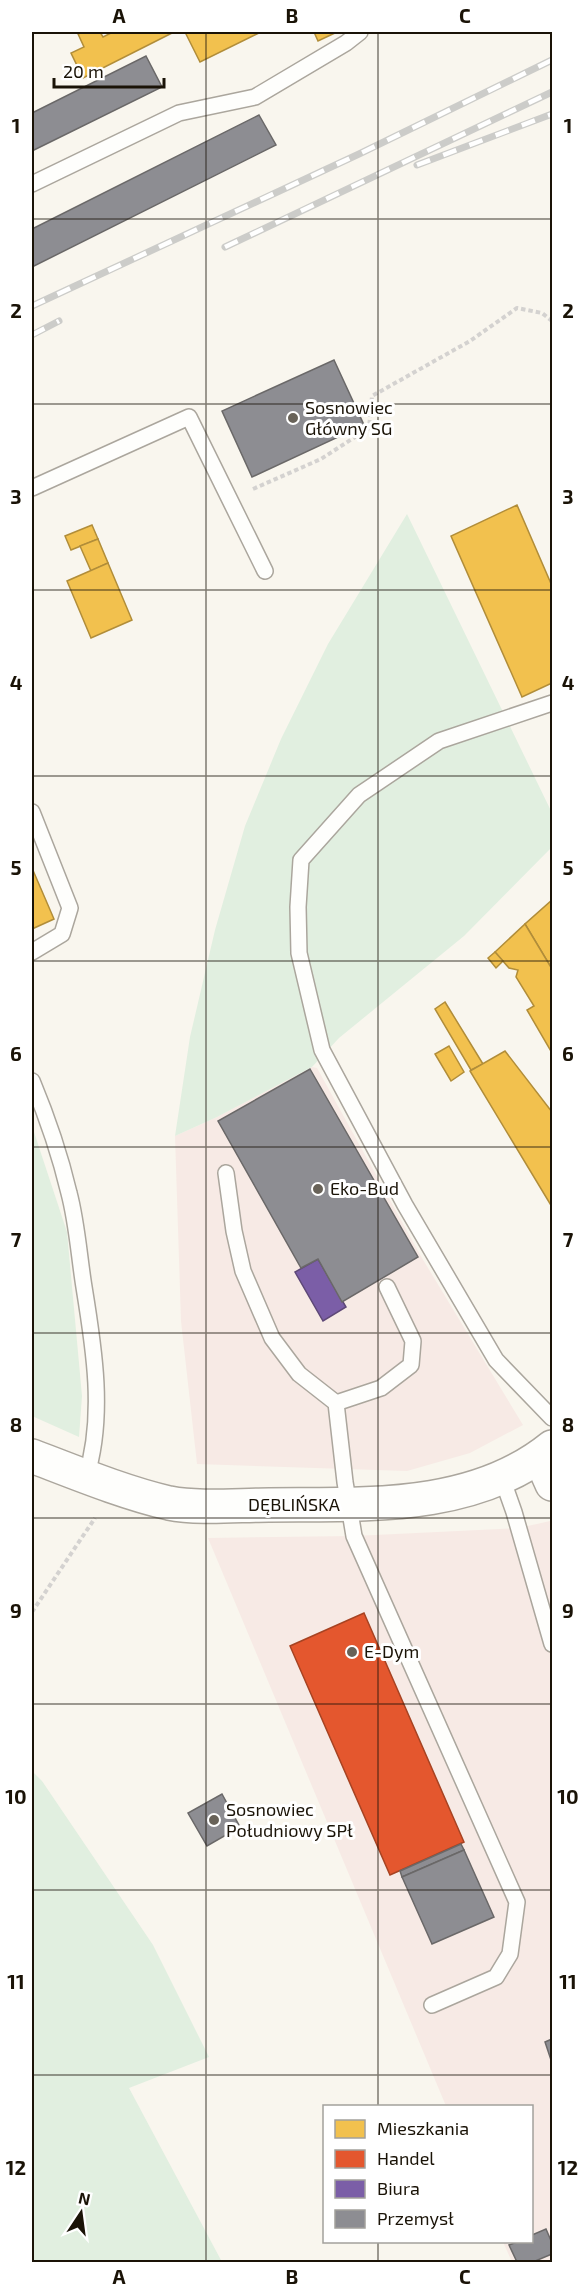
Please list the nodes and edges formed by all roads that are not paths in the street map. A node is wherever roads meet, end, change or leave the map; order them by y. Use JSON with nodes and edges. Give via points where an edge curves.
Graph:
{"nodes":[{"id":1,"x":360,"y":32,"type":"edge"},
{"id":2,"x":32,"y":184,"type":"edge"},
{"id":3,"x":32,"y":488,"type":"edge"},
{"id":4,"x":265,"y":571,"type":"dead end"},
{"id":5,"x":552,"y":703,"type":"edge"},
{"id":6,"x":32,"y":812,"type":"edge"},
{"id":7,"x":32,"y":952,"type":"edge"},
{"id":8,"x":32,"y":1081,"type":"edge"},
{"id":9,"x":226,"y":1173,"type":"dead end"},
{"id":10,"x":387,"y":1287,"type":"dead end"},
{"id":11,"x":336,"y":1403,"type":"junction"},
{"id":12,"x":552,"y":1418,"type":"edge"},
{"id":13,"x":32,"y":1456,"type":"edge"},
{"id":14,"x":548,"y":1463,"type":"edge"},
{"id":15,"x":86,"y":1477,"type":"junction"},
{"id":16,"x":502,"y":1478,"type":"junction"},
{"id":17,"x":349,"y":1504,"type":"junction"},
{"id":18,"x":552,"y":1644,"type":"edge"},
{"id":19,"x":432,"y":2005,"type":"dead end"}],
"edges":[{"from":1,"to":2,"type":"lane","via":[[255,97],[179,113]]},
{"from":3,"to":4,"type":"lane","via":[[189,417]]},
{"from":5,"to":12,"type":"lane","via":[[439,741],[359,795],[301,860],[298,907],[299,953],[322,1050],[405,1205],[496,1360]]},
{"from":6,"to":7,"type":"lane","via":[[70,908],[62,934]]},
{"from":8,"to":15,"type":"lane","via":[[70,1194],[93,1348],[96,1419],[93,1455]]},
{"from":9,"to":11,"type":"lane","via":[[243,1271],[272,1338],[299,1374]]},
{"from":10,"to":11,"type":"lane","via":[[413,1341],[411,1365],[381,1388]]},
{"from":11,"to":17,"type":"lane"},
{"from":13,"to":15,"type":"street","name":"DĘBLIŃSKA"},
{"from":14,"to":16,"type":"street","name":"DĘBLIŃSKA"},
{"from":15,"to":17,"type":"street","name":"DĘBLIŃSKA","via":[[170,1503]]},
{"from":16,"to":17,"type":"street","name":"DĘBLIŃSKA","via":[[464,1491],[409,1502]]},
{"from":16,"to":18,"type":"lane"},
{"from":17,"to":19,"type":"lane","via":[[354,1536],[517,1902],[510,1954],[496,1977]]}]}
